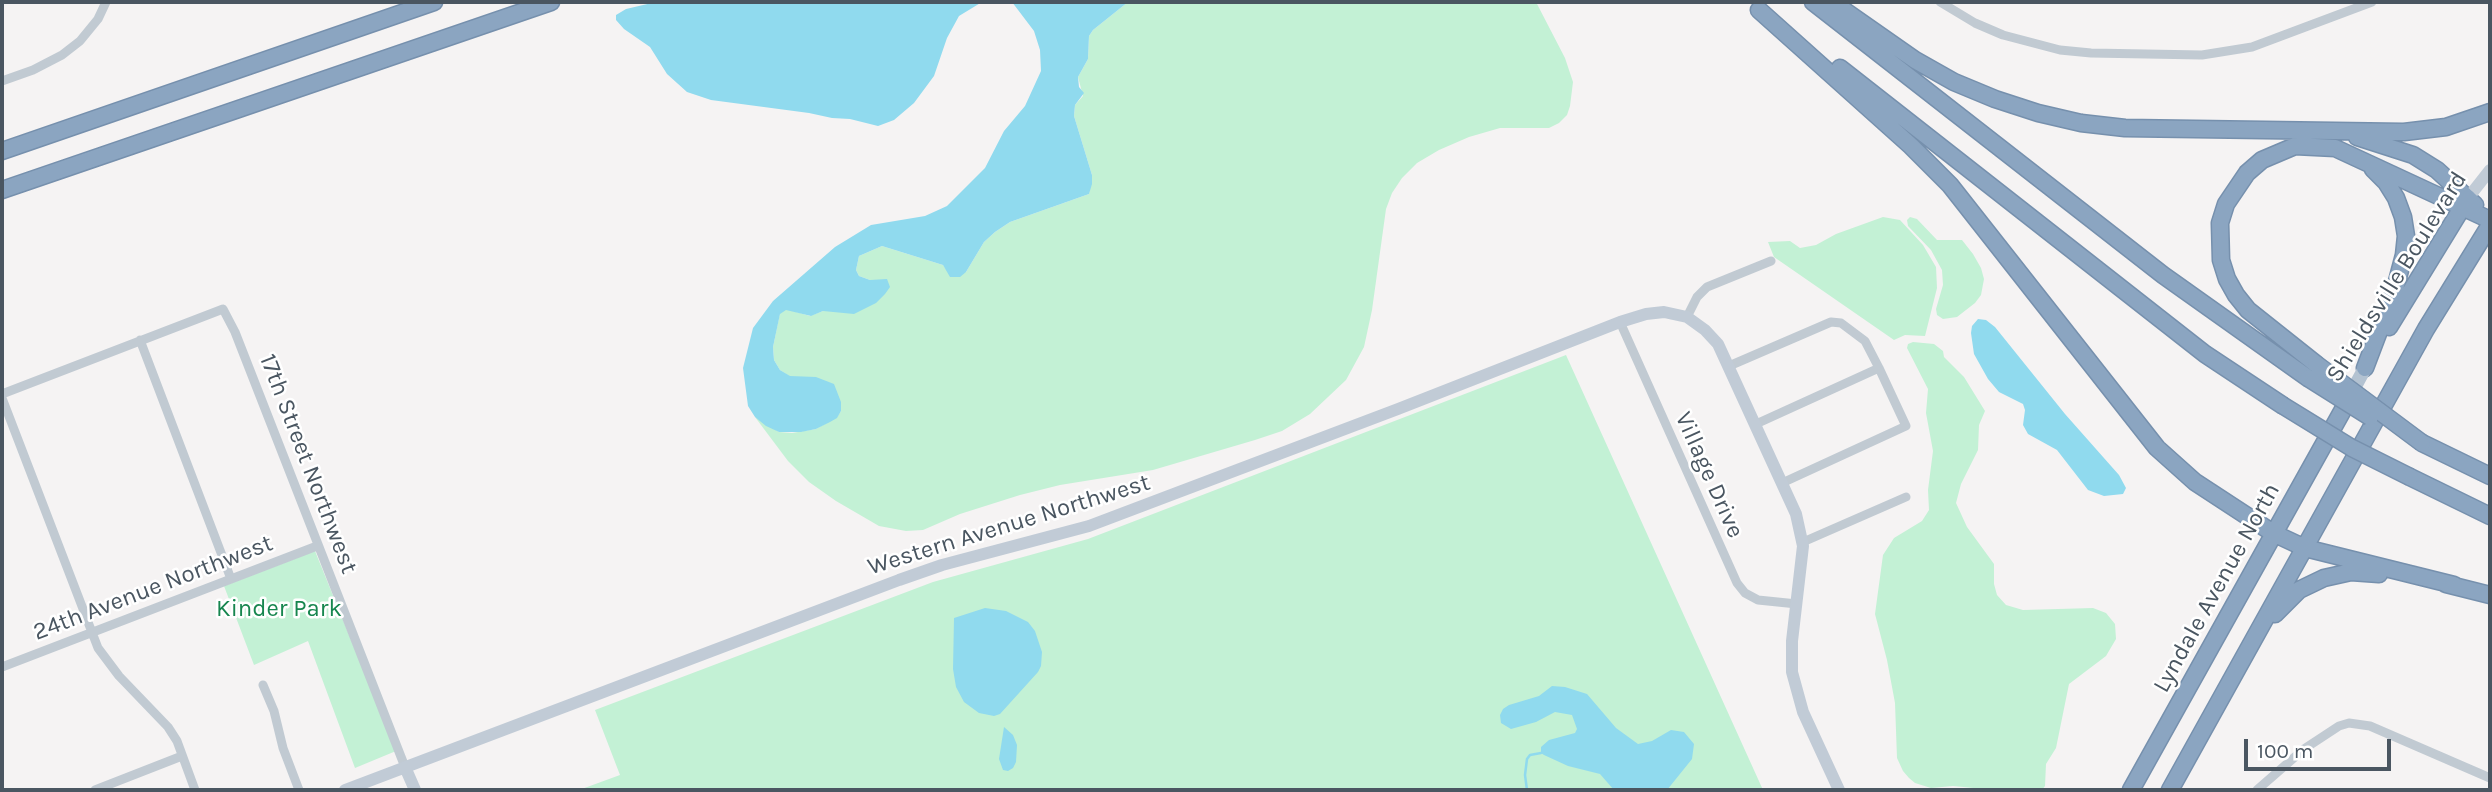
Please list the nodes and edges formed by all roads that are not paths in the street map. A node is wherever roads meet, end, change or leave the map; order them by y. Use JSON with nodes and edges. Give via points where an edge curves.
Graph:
{"nodes":[{"id":1,"x":106,"y":2,"type":"edge"},
{"id":2,"x":434,"y":2,"type":"edge"},
{"id":3,"x":551,"y":2,"type":"edge"},
{"id":4,"x":1813,"y":2,"type":"edge"},
{"id":5,"x":1832,"y":2,"type":"edge"},
{"id":6,"x":1940,"y":2,"type":"edge"},
{"id":7,"x":2372,"y":2,"type":"edge"},
{"id":8,"x":1753,"y":6,"type":"edge"},
{"id":9,"x":2,"y":81,"type":"edge"},
{"id":10,"x":2490,"y":112,"type":"edge"},
{"id":11,"x":2327,"y":132,"type":"junction"},
{"id":12,"x":2,"y":151,"type":"edge"},
{"id":13,"x":2356,"y":157,"type":"junction"},
{"id":14,"x":2490,"y":170,"type":"edge"},
{"id":15,"x":2,"y":190,"type":"edge"},
{"id":16,"x":2465,"y":203,"type":"junction"},
{"id":17,"x":2490,"y":222,"type":"edge"},
{"id":18,"x":1771,"y":261,"type":"dead end"},
{"id":19,"x":1687,"y":317,"type":"junction"},
{"id":20,"x":1620,"y":322,"type":"junction"},
{"id":21,"x":140,"y":340,"type":"junction"},
{"id":22,"x":1729,"y":366,"type":"junction"},
{"id":23,"x":1879,"y":368,"type":"junction"},
{"id":24,"x":2365,"y":368,"type":"junction"},
{"id":25,"x":2312,"y":371,"type":"junction"},
{"id":26,"x":2,"y":396,"type":"edge"},
{"id":27,"x":2344,"y":408,"type":"joint"},
{"id":28,"x":1756,"y":424,"type":"junction"},
{"id":29,"x":2490,"y":476,"type":"edge"},
{"id":30,"x":1782,"y":483,"type":"junction"},
{"id":31,"x":1906,"y":497,"type":"dead end"},
{"id":32,"x":2490,"y":516,"type":"edge"},
{"id":33,"x":2273,"y":533,"type":"junction"},
{"id":34,"x":1802,"y":542,"type":"junction"},
{"id":35,"x":317,"y":546,"type":"junction"},
{"id":36,"x":2305,"y":548,"type":"junction"},
{"id":37,"x":231,"y":579,"type":"junction"},
{"id":38,"x":2454,"y":585,"type":"junction"},
{"id":39,"x":2490,"y":595,"type":"edge"},
{"id":40,"x":1797,"y":604,"type":"junction"},
{"id":41,"x":92,"y":632,"type":"junction"},
{"id":42,"x":2248,"y":649,"type":"junction"},
{"id":43,"x":2,"y":667,"type":"edge"},
{"id":44,"x":263,"y":685,"type":"dead end"},
{"id":45,"x":182,"y":756,"type":"junction"},
{"id":46,"x":405,"y":767,"type":"junction"},
{"id":47,"x":2490,"y":778,"type":"edge"},
{"id":48,"x":95,"y":790,"type":"edge"},
{"id":49,"x":195,"y":790,"type":"edge"},
{"id":50,"x":299,"y":790,"type":"edge"},
{"id":51,"x":345,"y":790,"type":"edge"},
{"id":52,"x":415,"y":790,"type":"edge"},
{"id":53,"x":1839,"y":790,"type":"edge"},
{"id":54,"x":2131,"y":790,"type":"edge"},
{"id":55,"x":2169,"y":790,"type":"edge"},
{"id":56,"x":2257,"y":790,"type":"edge"}],
"edges":[{"from":1,"to":9,"type":"street","via":[[85,37],[33,70]]},
{"from":2,"to":12,"type":"highway"},
{"from":3,"to":15,"type":"highway"},
{"from":4,"to":25,"type":"highway","via":[[2163,275]]},
{"from":5,"to":11,"type":"highway","via":[[1954,82],[2038,113],[2081,124],[2125,128]]},
{"from":6,"to":7,"type":"street","via":[[2003,35],[2047,47],[2091,53],[2202,55],[2252,47]]},
{"from":8,"to":32,"type":"highway","bridge":true,"via":[[1829,60],[2194,345],[2353,448]]},
{"from":8,"to":33,"type":"highway","via":[[1950,185],[2157,447],[2194,482]]},
{"from":10,"to":11,"type":"highway","via":[[2428,130]]},
{"from":11,"to":16,"type":"highway","via":[[2413,155],[2437,170]]},
{"from":13,"to":16,"type":"highway"},
{"from":13,"to":24,"type":"highway","via":[[2386,182],[2396,198],[2406,236],[2395,289]]},
{"from":13,"to":25,"type":"highway","via":[[2315,146],[2278,152],[2246,173],[2220,223],[2221,260],[2236,295]]},
{"from":14,"to":16,"type":"street","name":"Shieldsville Boulevard"},
{"from":16,"to":17,"type":"highway"},
{"from":16,"to":24,"type":"highway","name":"Shieldsville Boulevard"},
{"from":17,"to":36,"type":"highway"},
{"from":18,"to":19,"type":"street","via":[[1707,287]]},
{"from":19,"to":20,"type":"street","name":"Western Avenue Northwest","via":[[1656,313]]},
{"from":19,"to":22,"type":"street","via":[[1714,339]]},
{"from":20,"to":40,"type":"street","name":"Village Drive","via":[[1737,583],[1758,600]]},
{"from":20,"to":46,"type":"street","name":"Western Avenue Northwest","via":[[1133,511],[899,580]]},
{"from":21,"to":26,"type":"street"},
{"from":21,"to":35,"type":"street","name":"17th Street Northwest","via":[[223,309]]},
{"from":21,"to":37,"type":"street"},
{"from":22,"to":23,"type":"street","via":[[1831,322],[1841,323],[1865,341]]},
{"from":22,"to":28,"type":"street"},
{"from":23,"to":28,"type":"street"},
{"from":23,"to":30,"type":"street","via":[[1906,426]]},
{"from":24,"to":27,"type":"main road","name":"Shieldsville Boulevard"},
{"from":25,"to":29,"type":"highway","bridge":true,"via":[[2380,423]]},
{"from":26,"to":41,"type":"street"},
{"from":27,"to":33,"type":"highway","name":"Lyndale Avenue North"},
{"from":28,"to":30,"type":"street"},
{"from":30,"to":34,"type":"street","via":[[1799,522]]},
{"from":31,"to":34,"type":"street"},
{"from":33,"to":36,"type":"highway"},
{"from":33,"to":54,"type":"highway","name":"Lyndale Avenue North"},
{"from":34,"to":40,"type":"street"},
{"from":35,"to":37,"type":"street","name":"24th Avenue Northwest"},
{"from":35,"to":46,"type":"street","name":"17th Street Northwest"},
{"from":36,"to":38,"type":"highway"},
{"from":36,"to":42,"type":"highway"},
{"from":37,"to":41,"type":"street","name":"24th Avenue Northwest"},
{"from":38,"to":39,"type":"highway"},
{"from":38,"to":42,"type":"highway","via":[[2365,573],[2324,578],[2290,598]]},
{"from":40,"to":53,"type":"street","via":[[1791,651],[1793,680]]},
{"from":41,"to":43,"type":"street","name":"24th Avenue Northwest"},
{"from":41,"to":45,"type":"street","via":[[107,663],[168,727]]},
{"from":42,"to":55,"type":"highway"},
{"from":44,"to":50,"type":"street"},
{"from":45,"to":48,"type":"street"},
{"from":45,"to":49,"type":"street"},
{"from":46,"to":51,"type":"street","name":"Western Avenue Northwest"},
{"from":46,"to":52,"type":"street","name":"17th Street Northwest"},
{"from":47,"to":56,"type":"street","via":[[2370,726],[2349,723],[2304,749]]}]}
